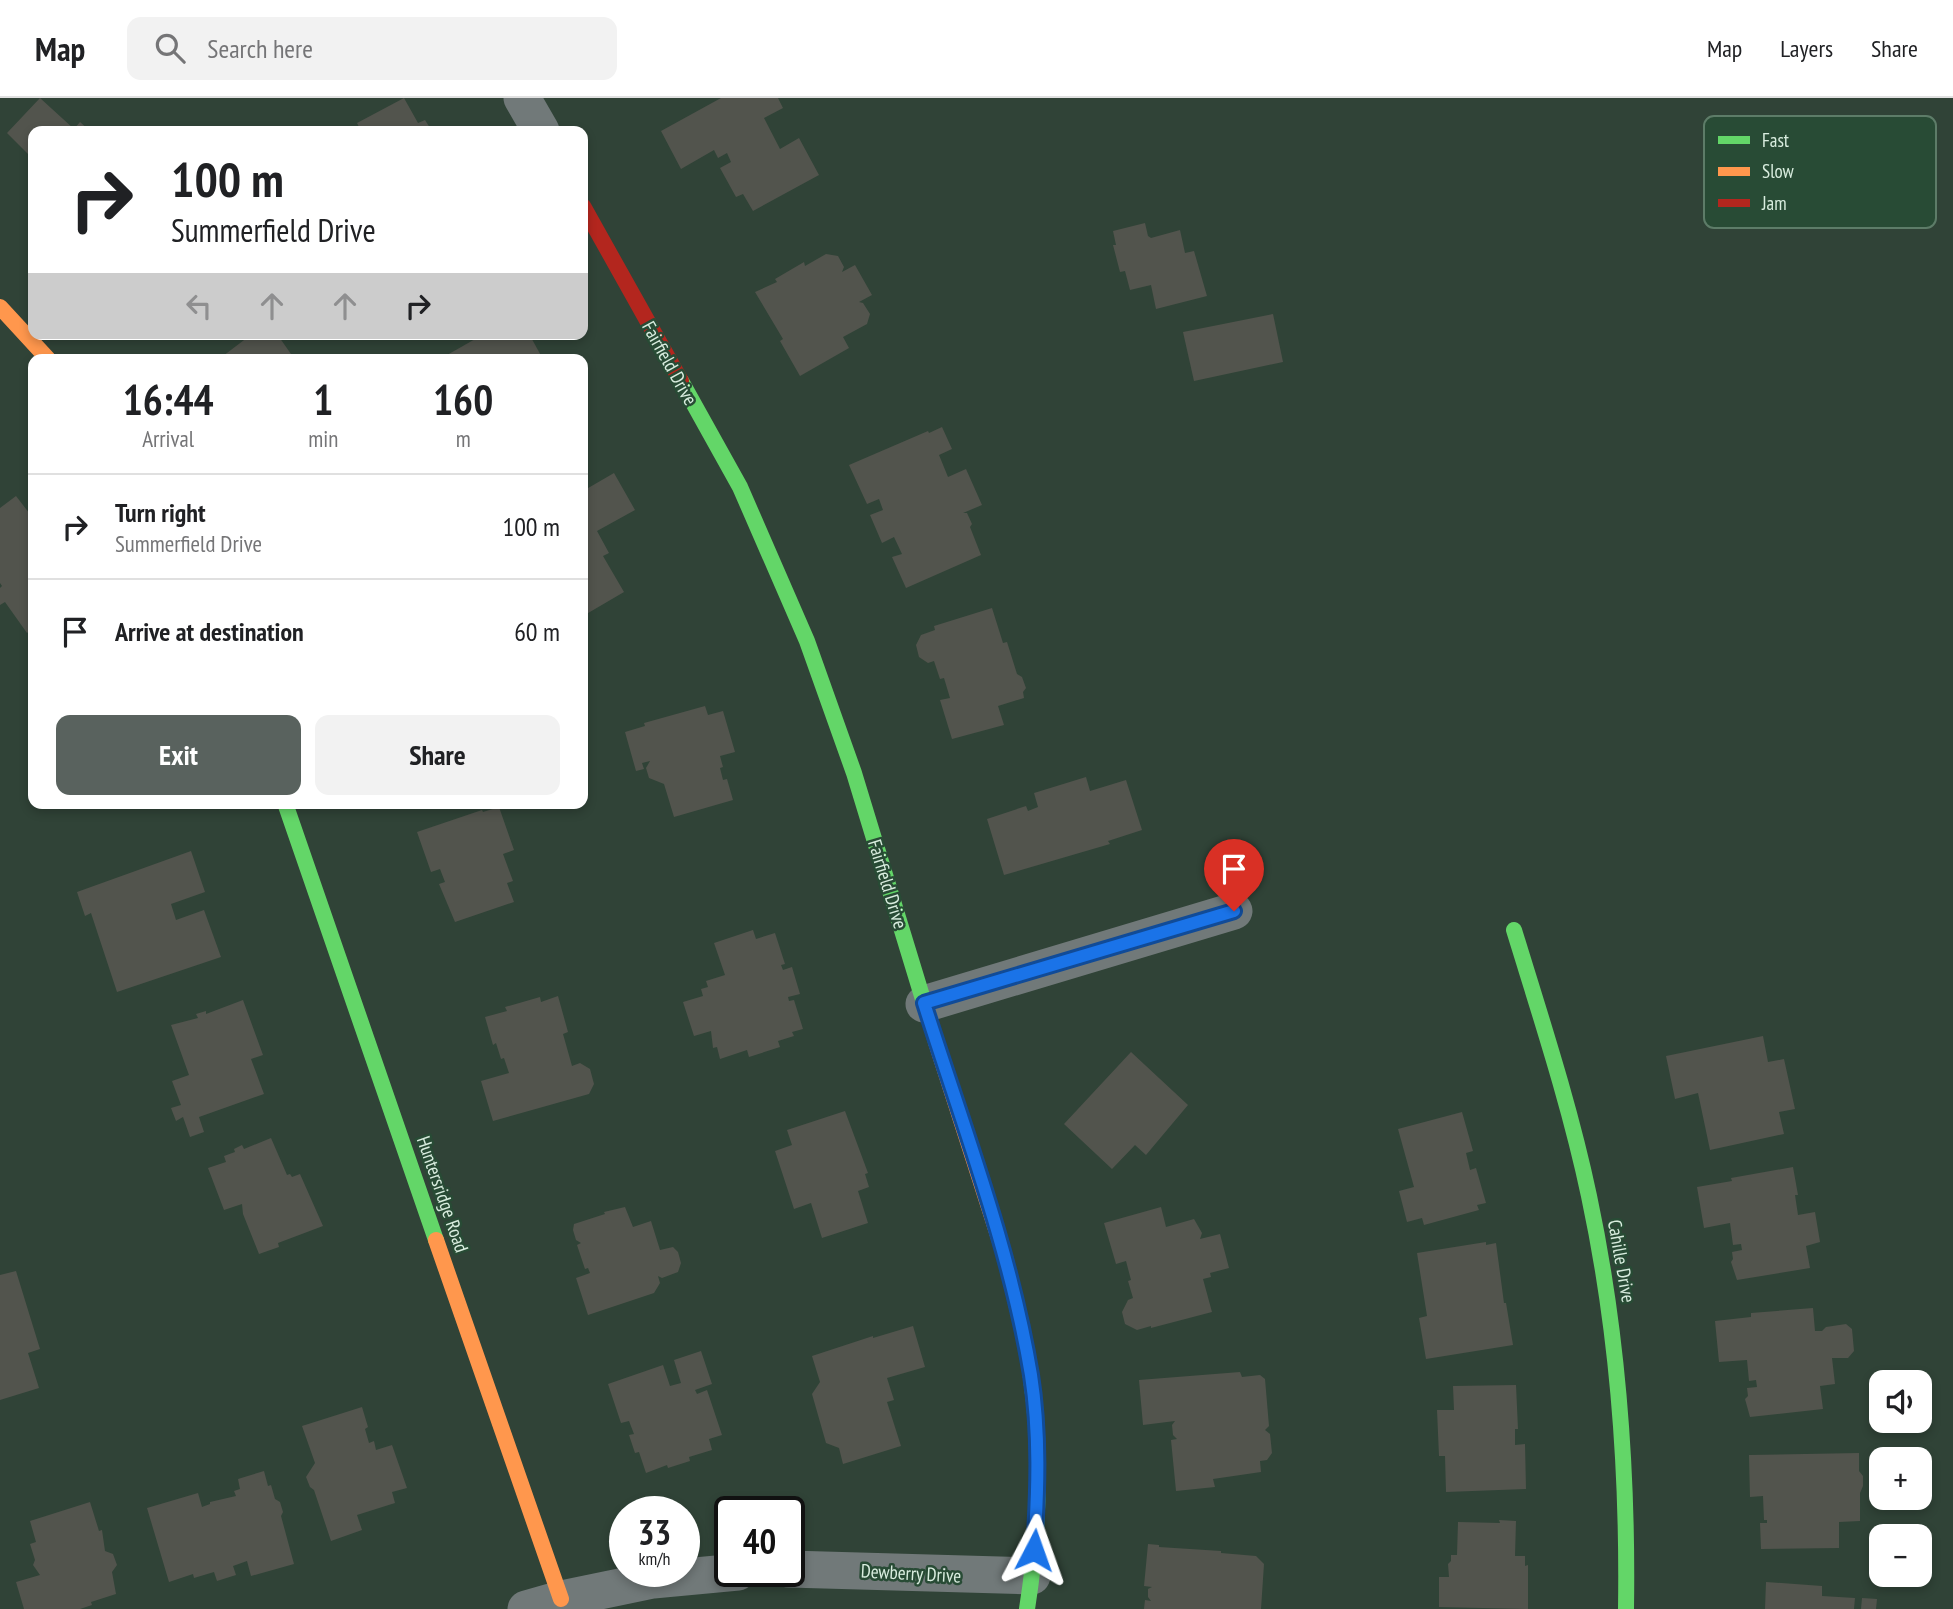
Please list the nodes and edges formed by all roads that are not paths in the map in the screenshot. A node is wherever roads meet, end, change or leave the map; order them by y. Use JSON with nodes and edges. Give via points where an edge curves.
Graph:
{"nodes":[{"id":1,"x":522,"y":98,"type":"edge"},
{"id":2,"x":538,"y":126,"type":"edge"},
{"id":3,"x":588,"y":215,"type":"edge"},
{"id":4,"x":0,"y":307,"type":"edge"},
{"id":5,"x":28,"y":337,"type":"edge"},
{"id":6,"x":30,"y":340,"type":"edge"},
{"id":7,"x":43,"y":354,"type":"edge"},
{"id":8,"x":287,"y":809,"type":"edge"},
{"id":9,"x":1234,"y":911,"type":"dead end"},
{"id":10,"x":1514,"y":930,"type":"dead end"},
{"id":11,"x":924,"y":1003,"type":"junction"},
{"id":12,"x":805,"y":1571,"type":"edge"},
{"id":13,"x":714,"y":1574,"type":"edge"},
{"id":14,"x":1030,"y":1593,"type":"edge"},
{"id":15,"x":561,"y":1599,"type":"junction"},
{"id":16,"x":526,"y":1609,"type":"edge"},
{"id":17,"x":1626,"y":1609,"type":"edge"}],
"edges":[{"from":1,"to":2,"type":"street"},
{"from":3,"to":11,"type":"street","name":"Fairfield Drive","via":[[740,487],[807,641],[854,773]]},
{"from":4,"to":5,"type":"street"},
{"from":6,"to":7,"type":"street"},
{"from":8,"to":15,"type":"street","name":"Huntersridge Road"},
{"from":9,"to":11,"type":"street"},
{"from":10,"to":17,"type":"street","name":"Cahille Drive","via":[[1576,1139],[1606,1290],[1625,1459]]},
{"from":11,"to":14,"type":"street","name":"Fairfield Drive","via":[[1004,1251],[1031,1376],[1038,1498]]},
{"from":12,"to":14,"type":"street","name":"Dewberry Drive"},
{"from":13,"to":15,"type":"street","via":[[653,1580]]},
{"from":15,"to":16,"type":"street"}]}
